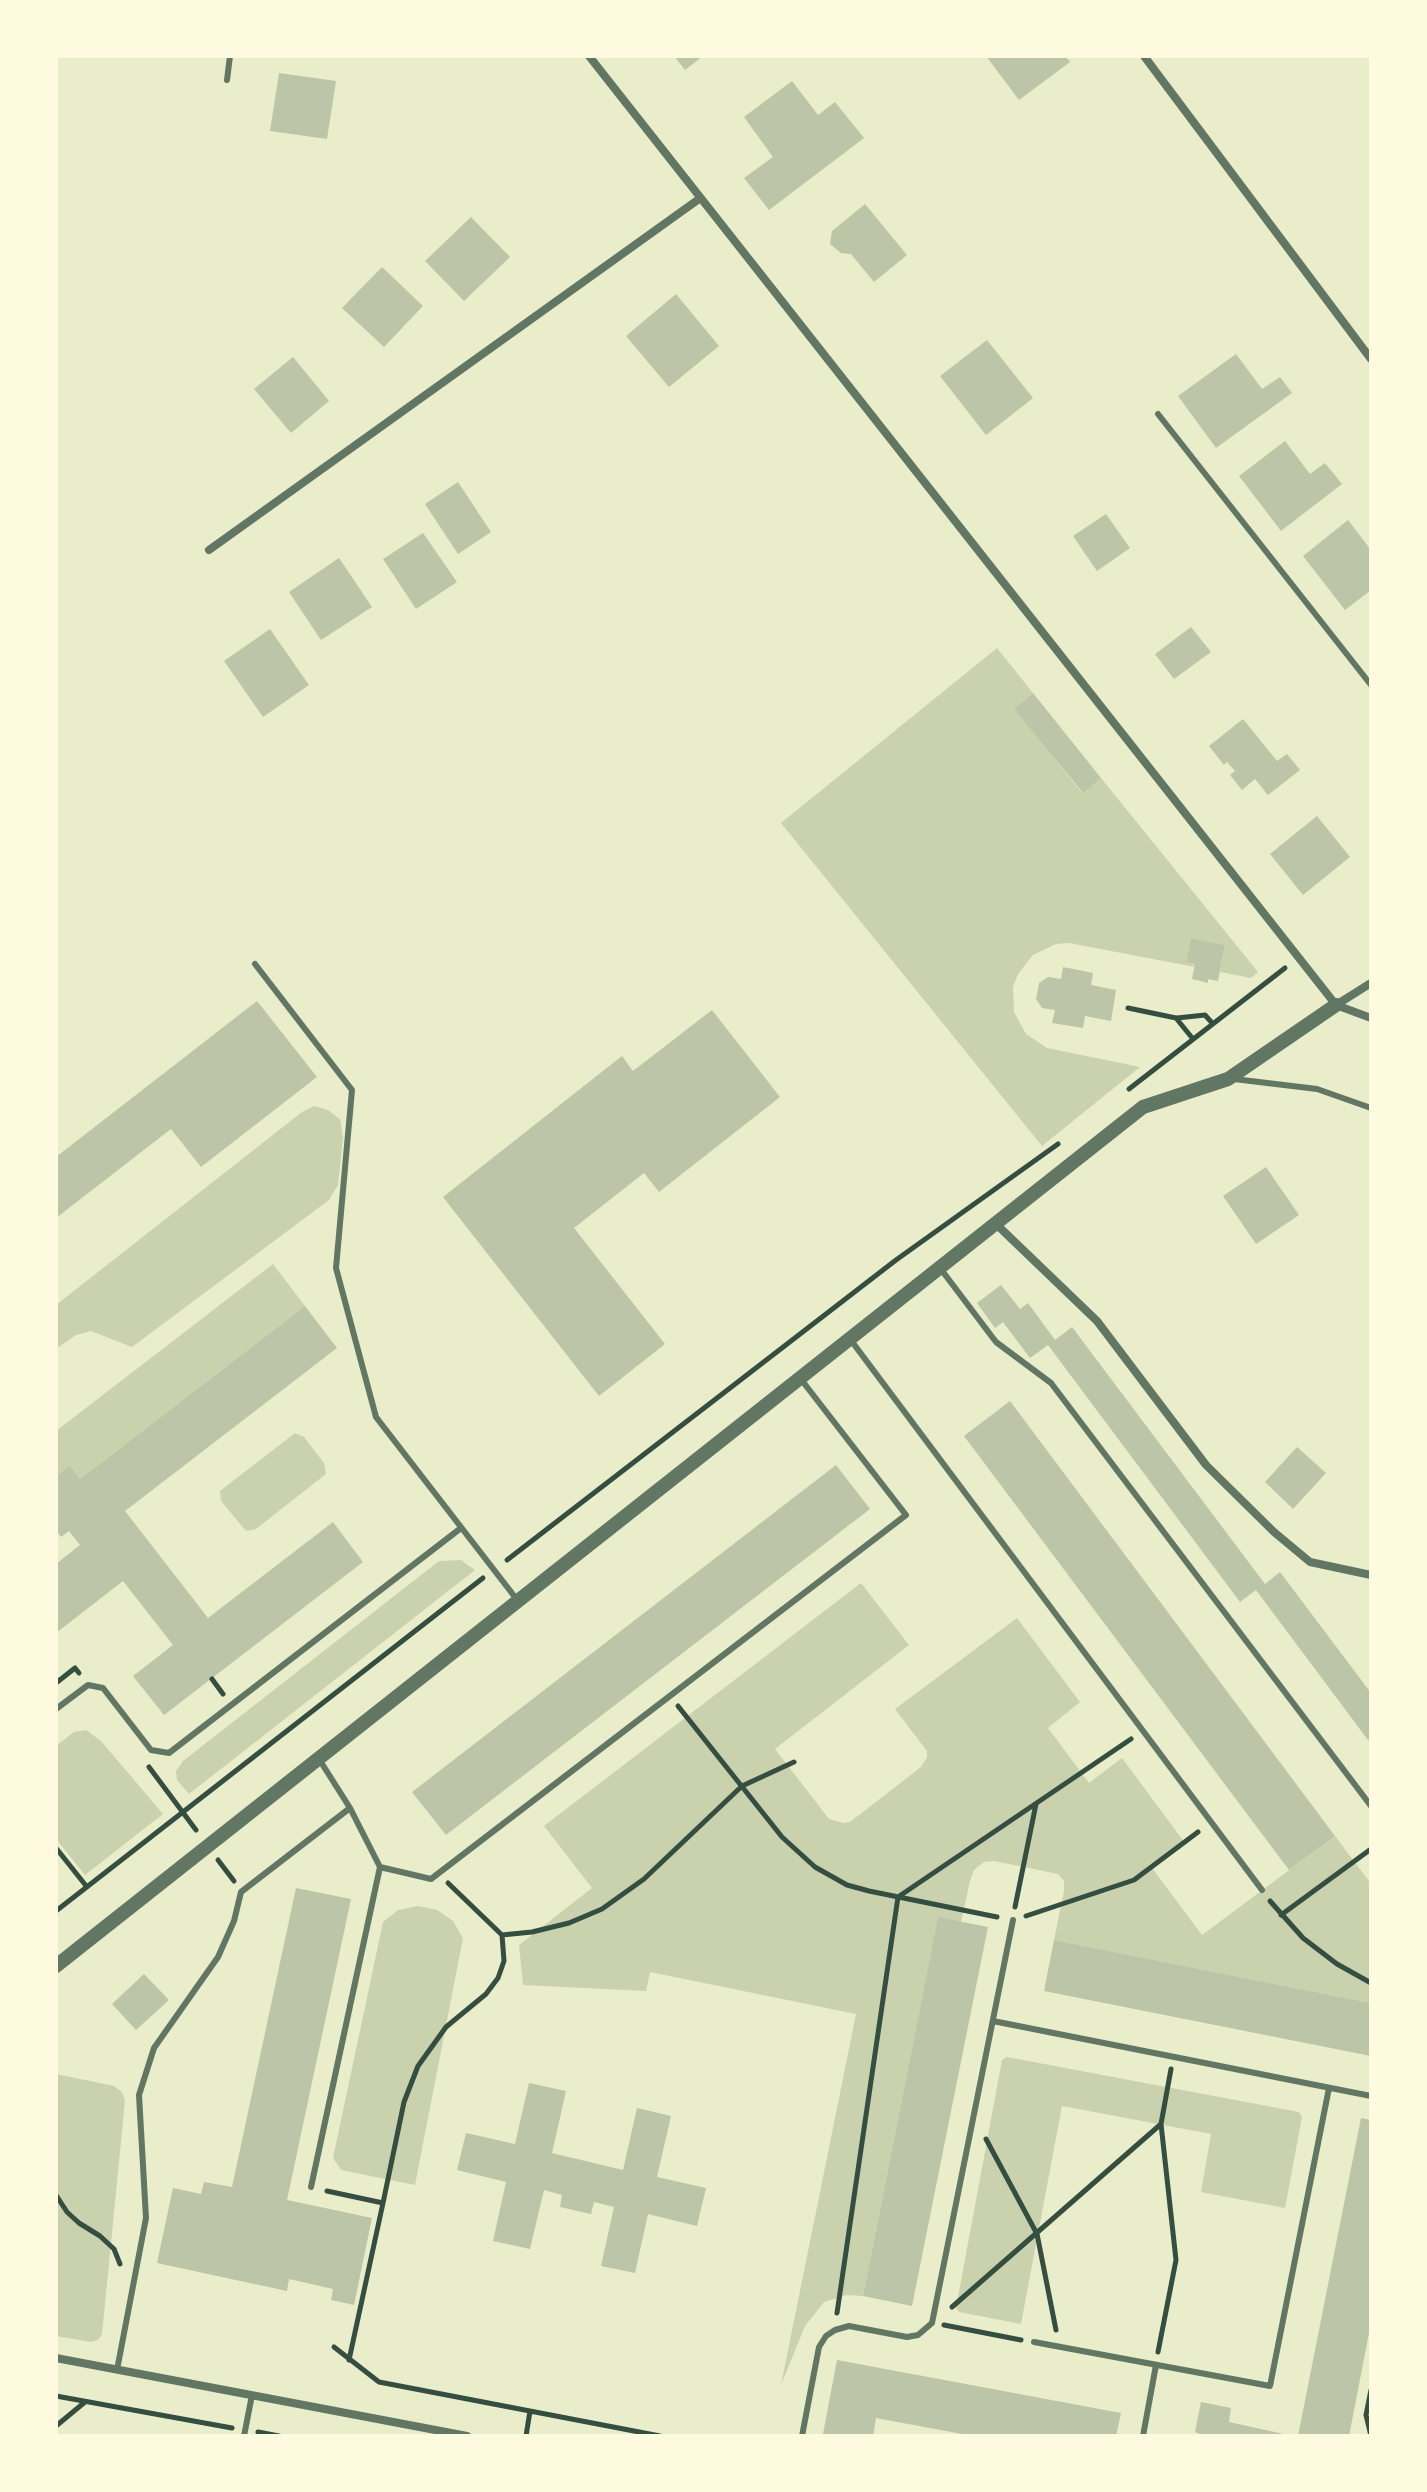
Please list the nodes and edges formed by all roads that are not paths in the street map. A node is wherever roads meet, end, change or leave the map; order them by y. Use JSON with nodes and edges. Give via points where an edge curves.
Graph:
{"nodes":[{"id":1,"x":230,"y":56,"type":"edge"},
{"id":2,"x":589,"y":56,"type":"edge"},
{"id":3,"x":1144,"y":56,"type":"edge"},
{"id":4,"x":227,"y":80,"type":"dead end"},
{"id":5,"x":699,"y":199,"type":"junction"},
{"id":6,"x":1371,"y":359,"type":"edge"},
{"id":7,"x":1158,"y":414,"type":"dead end"},
{"id":8,"x":209,"y":550,"type":"dead end"},
{"id":9,"x":1371,"y":685,"type":"edge"},
{"id":10,"x":255,"y":964,"type":"dead end"},
{"id":11,"x":1371,"y":983,"type":"edge"},
{"id":12,"x":1336,"y":1005,"type":"junction"},
{"id":13,"x":1371,"y":1018,"type":"edge"},
{"id":14,"x":1228,"y":1079,"type":"junction"},
{"id":15,"x":1371,"y":1108,"type":"edge"},
{"id":16,"x":995,"y":1223,"type":"junction"},
{"id":17,"x":940,"y":1268,"type":"junction"},
{"id":18,"x":850,"y":1339,"type":"junction"},
{"id":19,"x":800,"y":1378,"type":"junction"},
{"id":20,"x":461,"y":1528,"type":"junction"},
{"id":21,"x":1371,"y":1575,"type":"edge"},
{"id":22,"x":518,"y":1601,"type":"junction"},
{"id":23,"x":56,"y":1709,"type":"edge"},
{"id":24,"x":319,"y":1759,"type":"junction"},
{"id":25,"x":1371,"y":1806,"type":"edge"},
{"id":26,"x":350,"y":1808,"type":"junction"},
{"id":27,"x":380,"y":1867,"type":"junction"},
{"id":28,"x":1262,"y":1890,"type":"road end"},
{"id":29,"x":1013,"y":1920,"type":"road end"},
{"id":30,"x":56,"y":1966,"type":"edge"},
{"id":31,"x":993,"y":2021,"type":"junction"},
{"id":32,"x":1329,"y":2088,"type":"junction"},
{"id":33,"x":1371,"y":2096,"type":"edge"},
{"id":34,"x":311,"y":2187,"type":"road end"},
{"id":35,"x":1034,"y":2342,"type":"road end"},
{"id":36,"x":56,"y":2358,"type":"edge"},
{"id":37,"x":1156,"y":2365,"type":"junction"},
{"id":38,"x":117,"y":2370,"type":"junction"},
{"id":39,"x":252,"y":2395,"type":"junction"},
{"id":40,"x":245,"y":2433,"type":"edge"},
{"id":41,"x":467,"y":2436,"type":"edge"},
{"id":42,"x":802,"y":2436,"type":"edge"},
{"id":43,"x":1143,"y":2436,"type":"edge"}],
"edges":[{"from":1,"to":4,"type":"lane"},
{"from":2,"to":5,"type":"street"},
{"from":3,"to":6,"type":"street"},
{"from":5,"to":8,"type":"street"},
{"from":5,"to":12,"type":"street"},
{"from":7,"to":9,"type":"lane"},
{"from":10,"to":20,"type":"lane","via":[[352,1090],[336,1268],[376,1417]]},
{"from":11,"to":12,"type":"street"},
{"from":12,"to":13,"type":"street"},
{"from":12,"to":14,"type":"street"},
{"from":14,"to":15,"type":"lane","via":[[1317,1089]]},
{"from":14,"to":16,"type":"street","via":[[1143,1107]]},
{"from":16,"to":17,"type":"street"},
{"from":16,"to":21,"type":"street","via":[[1097,1321],[1206,1465],[1274,1532],[1310,1562]]},
{"from":17,"to":18,"type":"street"},
{"from":17,"to":25,"type":"lane","via":[[996,1342],[1051,1383]]},
{"from":18,"to":19,"type":"street"},
{"from":18,"to":28,"type":"lane"},
{"from":19,"to":22,"type":"street"},
{"from":19,"to":27,"type":"lane","via":[[906,1515],[431,1879]]},
{"from":20,"to":22,"type":"lane"},
{"from":20,"to":23,"type":"lane","via":[[169,1753],[151,1750],[103,1688],[88,1685]]},
{"from":22,"to":24,"type":"street"},
{"from":24,"to":26,"type":"lane"},
{"from":24,"to":30,"type":"street"},
{"from":26,"to":27,"type":"lane"},
{"from":26,"to":38,"type":"lane","via":[[241,1892],[218,1957],[154,2048],[139,2095],[146,2218]]},
{"from":27,"to":34,"type":"lane"},
{"from":29,"to":31,"type":"lane"},
{"from":31,"to":32,"type":"lane"},
{"from":31,"to":42,"type":"lane","via":[[932,2323],[907,2337],[849,2326],[826,2336],[819,2347]]},
{"from":32,"to":33,"type":"lane"},
{"from":32,"to":37,"type":"lane","via":[[1270,2386]]},
{"from":35,"to":37,"type":"lane"},
{"from":36,"to":38,"type":"street"},
{"from":37,"to":43,"type":"lane"},
{"from":38,"to":39,"type":"street"},
{"from":39,"to":40,"type":"lane"},
{"from":39,"to":41,"type":"street"}]}
